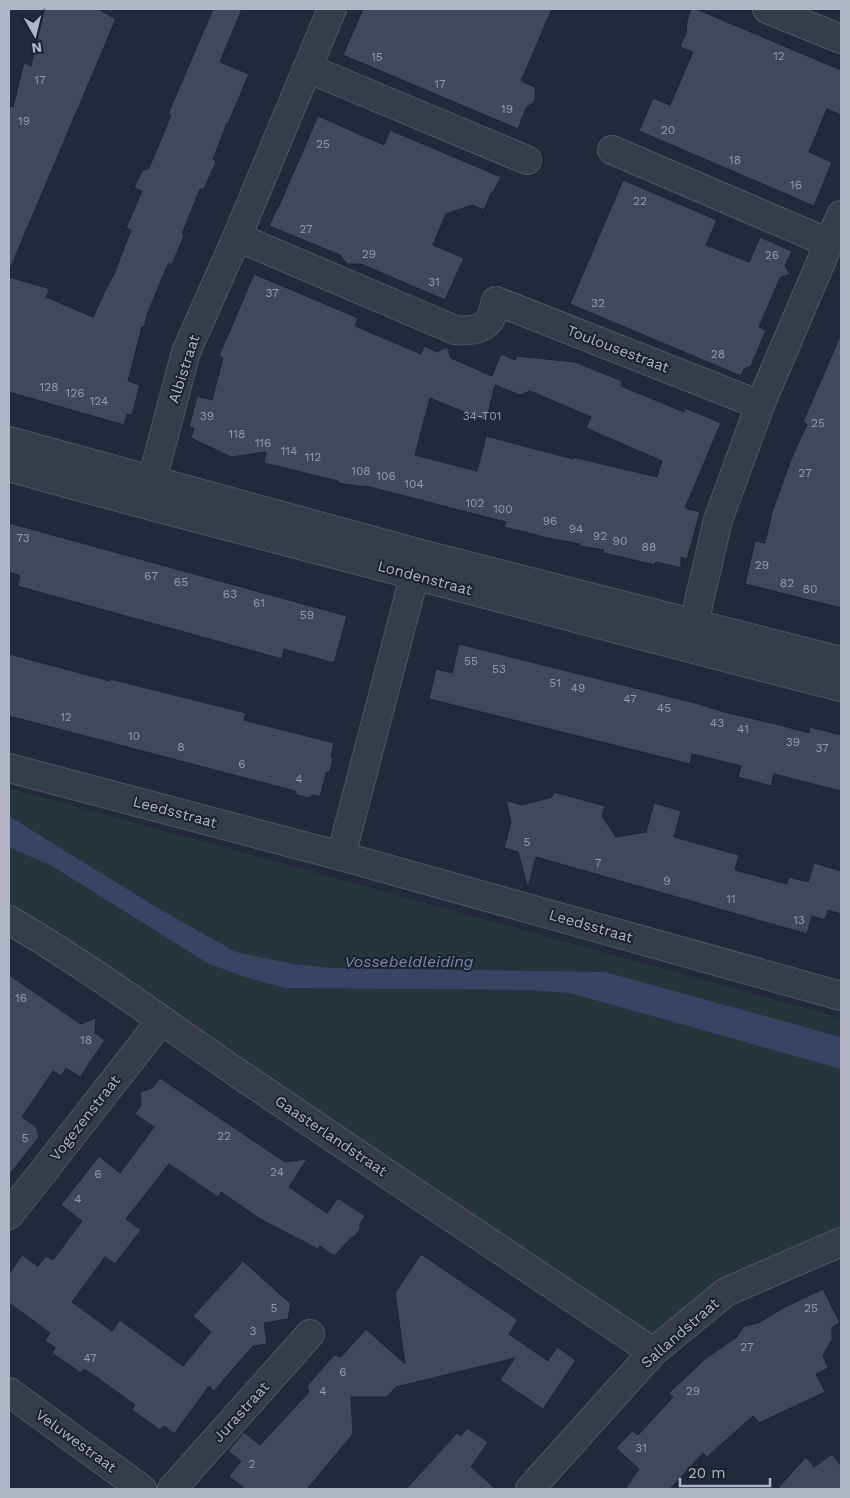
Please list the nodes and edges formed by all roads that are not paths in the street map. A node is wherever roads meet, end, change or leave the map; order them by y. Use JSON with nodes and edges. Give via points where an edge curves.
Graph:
{"nodes":[{"id":1,"x":332,"y":9,"type":"edge"},
{"id":2,"x":767,"y":9,"type":"edge"},
{"id":3,"x":841,"y":39,"type":"edge"},
{"id":4,"x":306,"y":68,"type":"junction"},
{"id":5,"x":612,"y":150,"type":"dead end"},
{"id":6,"x":527,"y":160,"type":"dead end"},
{"id":7,"x":841,"y":215,"type":"edge"},
{"id":8,"x":237,"y":237,"type":"junction"},
{"id":9,"x":829,"y":243,"type":"junction"},
{"id":10,"x":760,"y":405,"type":"junction"},
{"id":11,"x":9,"y":441,"type":"edge"},
{"id":12,"x":9,"y":467,"type":"edge"},
{"id":13,"x":148,"y":493,"type":"junction"},
{"id":14,"x":418,"y":565,"type":"junction"},
{"id":15,"x":691,"y":636,"type":"junction"},
{"id":16,"x":841,"y":661,"type":"edge"},
{"id":17,"x":841,"y":687,"type":"edge"},
{"id":18,"x":9,"y":768,"type":"edge"},
{"id":19,"x":341,"y":856,"type":"junction"},
{"id":20,"x":9,"y":920,"type":"edge"},
{"id":21,"x":841,"y":996,"type":"edge"},
{"id":22,"x":161,"y":1021,"type":"junction"},
{"id":23,"x":9,"y":1215,"type":"edge"},
{"id":24,"x":841,"y":1242,"type":"edge"},
{"id":25,"x":310,"y":1334,"type":"dead end"},
{"id":26,"x":654,"y":1352,"type":"junction"},
{"id":27,"x":9,"y":1392,"type":"edge"},
{"id":28,"x":142,"y":1489,"type":"edge"},
{"id":29,"x":172,"y":1489,"type":"edge"},
{"id":30,"x":530,"y":1489,"type":"edge"}],
"edges":[{"from":1,"to":4,"type":"street","name":"Albistraat"},
{"from":2,"to":3,"type":"street"},
{"from":4,"to":6,"type":"street"},
{"from":4,"to":8,"type":"street","name":"Albistraat"},
{"from":5,"to":9,"type":"street"},
{"from":7,"to":9,"type":"street"},
{"from":8,"to":10,"type":"street","name":"Toulousestraat","via":[[455,330],[478,328],[489,320],[496,301]]},
{"from":8,"to":13,"type":"street","name":"Albistraat","via":[[186,352]]},
{"from":9,"to":10,"type":"street"},
{"from":10,"to":15,"type":"street","via":[[718,520]]},
{"from":11,"to":13,"type":"street","name":"Londenstraat"},
{"from":12,"to":13,"type":"street","name":"Londenstraat"},
{"from":13,"to":14,"type":"street","name":"Londenstraat"},
{"from":14,"to":15,"type":"street","name":"Londenstraat"},
{"from":14,"to":19,"type":"street"},
{"from":15,"to":16,"type":"street","name":"Londenstraat"},
{"from":15,"to":17,"type":"street","name":"Londenstraat"},
{"from":18,"to":19,"type":"street","name":"Leedsstraat"},
{"from":19,"to":21,"type":"street","name":"Leedsstraat"},
{"from":20,"to":22,"type":"street","name":"Gaasterlandstraat","via":[[101,978]]},
{"from":22,"to":23,"type":"street","name":"Vogezenstraat"},
{"from":22,"to":26,"type":"street","name":"Gaasterlandstraat"},
{"from":24,"to":26,"type":"street","name":"Sallandstraat","via":[[726,1292]]},
{"from":25,"to":29,"type":"street","name":"Jurastraat"},
{"from":26,"to":30,"type":"street","name":"Sallandstraat"},
{"from":27,"to":28,"type":"street","name":"Veluwestraat"}]}
